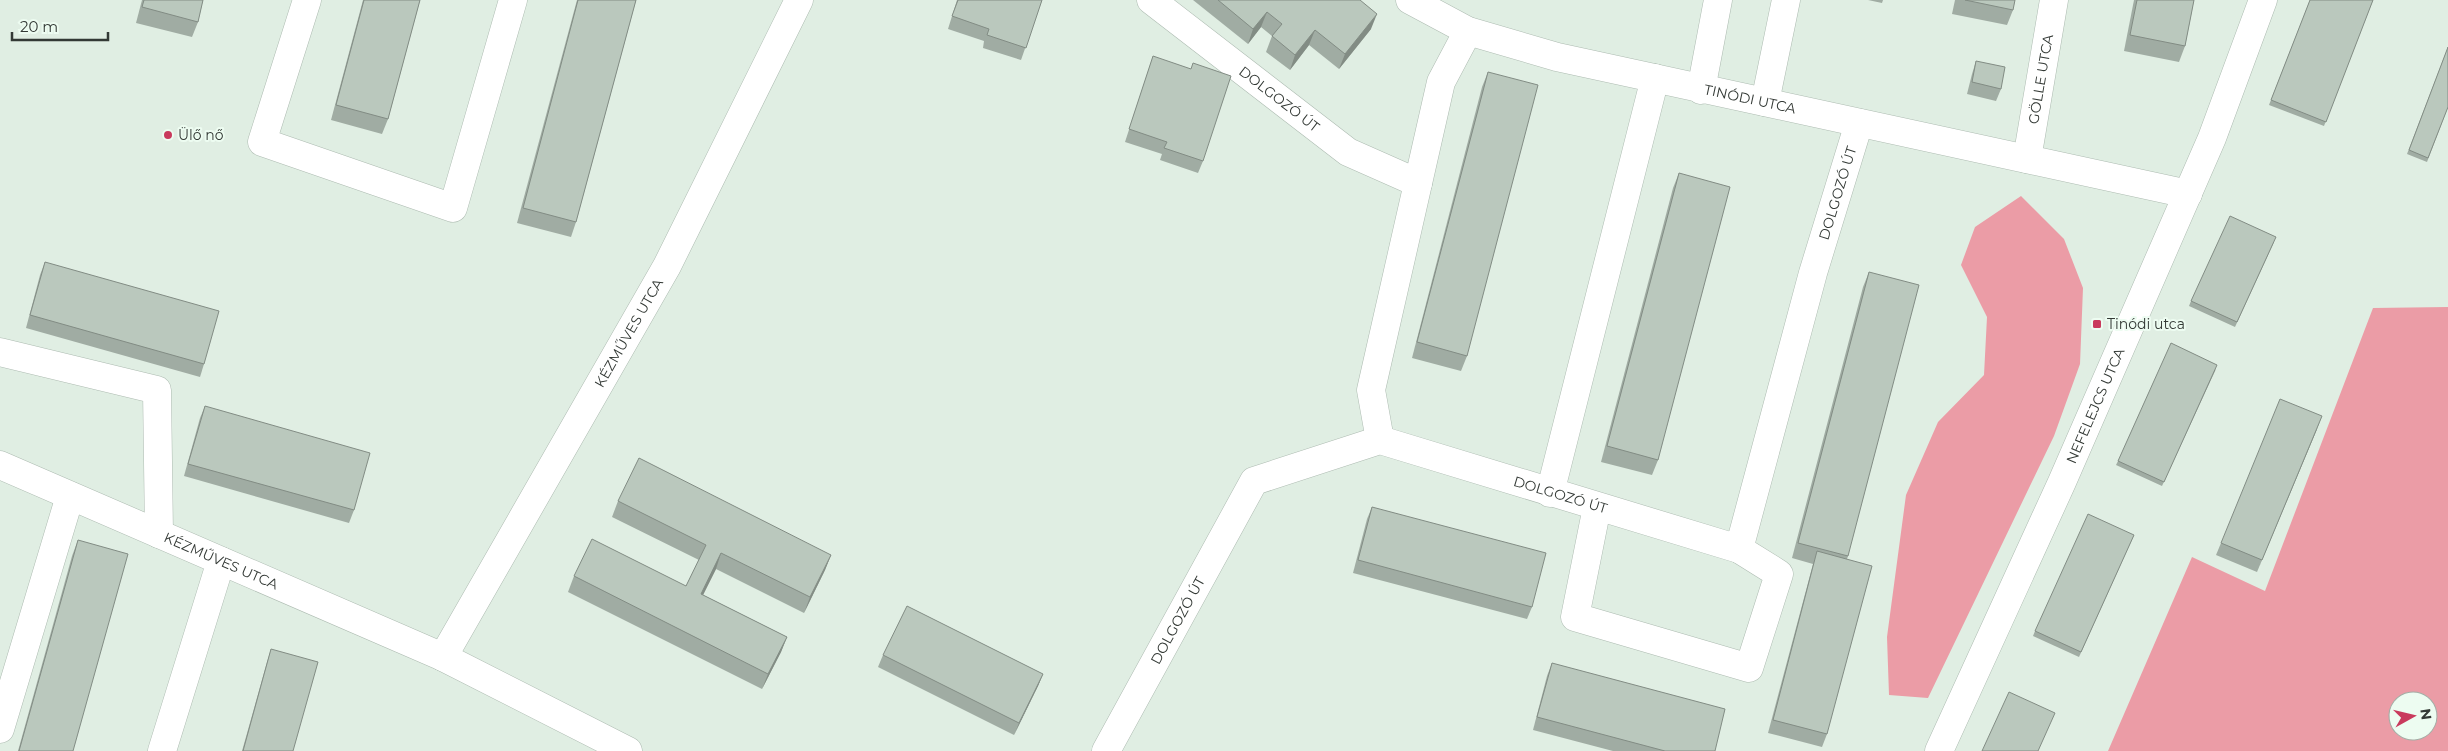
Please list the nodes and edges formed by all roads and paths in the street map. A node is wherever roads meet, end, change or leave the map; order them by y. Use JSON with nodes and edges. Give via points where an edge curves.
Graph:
{"nodes":[{"id":1,"x":307,"y":0,"type":"edge"},
{"id":2,"x":513,"y":0,"type":"edge"},
{"id":3,"x":799,"y":0,"type":"edge"},
{"id":4,"x":1151,"y":0,"type":"edge"},
{"id":5,"x":1410,"y":0,"type":"edge"},
{"id":6,"x":1718,"y":0,"type":"edge"},
{"id":7,"x":1786,"y":0,"type":"edge"},
{"id":8,"x":2054,"y":0,"type":"edge"},
{"id":9,"x":2263,"y":0,"type":"edge"},
{"id":10,"x":1468,"y":31,"type":"junction"},
{"id":11,"x":1655,"y":78,"type":"junction"},
{"id":12,"x":1701,"y":90,"type":"junction"},
{"id":13,"x":1765,"y":102,"type":"junction"},
{"id":14,"x":1859,"y":122,"type":"junction"},
{"id":15,"x":2027,"y":159,"type":"junction"},
{"id":16,"x":1418,"y":183,"type":"junction"},
{"id":17,"x":2188,"y":194,"type":"junction"},
{"id":18,"x":0,"y":352,"type":"edge"},
{"id":19,"x":1380,"y":440,"type":"junction"},
{"id":20,"x":0,"y":465,"type":"edge"},
{"id":21,"x":1550,"y":493,"type":"junction"},
{"id":22,"x":70,"y":496,"type":"junction"},
{"id":23,"x":1597,"y":507,"type":"junction"},
{"id":24,"x":159,"y":534,"type":"junction"},
{"id":25,"x":1738,"y":549,"type":"junction"},
{"id":26,"x":221,"y":561,"type":"junction"},
{"id":27,"x":443,"y":657,"type":"junction"},
{"id":28,"x":0,"y":729,"type":"edge"},
{"id":29,"x":162,"y":751,"type":"edge"},
{"id":30,"x":628,"y":751,"type":"edge"},
{"id":31,"x":1106,"y":751,"type":"edge"},
{"id":32,"x":1939,"y":751,"type":"edge"}],
"edges":[{"from":1,"to":2,"type":"street","via":[[262,142],[453,208]]},
{"from":3,"to":27,"type":"street","name":"KÉZMŰVES UTCA","via":[[667,266]]},
{"from":4,"to":16,"type":"street","name":"DOLGOZÓ ÚT","via":[[1348,152]]},
{"from":5,"to":10,"type":"street","name":"TINÓDI UTCA"},
{"from":6,"to":12,"type":"street"},
{"from":7,"to":13,"type":"street"},
{"from":8,"to":15,"type":"street","name":"GÖLLE UTCA"},
{"from":9,"to":17,"type":"street","name":"NEFELEJCS UTCA"},
{"from":10,"to":11,"type":"street","name":"TINÓDI UTCA","via":[[1557,57]]},
{"from":10,"to":16,"type":"street","via":[[1441,82]]},
{"from":11,"to":12,"type":"street","name":"TINÓDI UTCA"},
{"from":11,"to":21,"type":"street"},
{"from":12,"to":13,"type":"street","name":"TINÓDI UTCA"},
{"from":13,"to":14,"type":"street","name":"TINÓDI UTCA"},
{"from":14,"to":15,"type":"street","name":"TINÓDI UTCA"},
{"from":14,"to":25,"type":"street","name":"DOLGOZÓ ÚT"},
{"from":15,"to":17,"type":"street","name":"TINÓDI UTCA"},
{"from":16,"to":19,"type":"street","via":[[1371,390]]},
{"from":17,"to":32,"type":"street","name":"NEFELEJCS UTCA","via":[[2062,482]]},
{"from":18,"to":24,"type":"street","via":[[157,390]]},
{"from":19,"to":21,"type":"street","name":"DOLGOZÓ ÚT"},
{"from":19,"to":31,"type":"street","name":"DOLGOZÓ ÚT","via":[[1254,481]]},
{"from":20,"to":22,"type":"street","name":"KÉZMŰVES UTCA"},
{"from":21,"to":23,"type":"street","name":"DOLGOZÓ ÚT"},
{"from":22,"to":24,"type":"street","name":"KÉZMŰVES UTCA"},
{"from":22,"to":28,"type":"street"},
{"from":23,"to":25,"type":"street","name":"DOLGOZÓ ÚT"},
{"from":23,"to":25,"type":"street","via":[[1575,617],[1749,668],[1779,574]]},
{"from":24,"to":26,"type":"street","name":"KÉZMŰVES UTCA"},
{"from":26,"to":27,"type":"street","name":"KÉZMŰVES UTCA"},
{"from":26,"to":29,"type":"street"},
{"from":27,"to":30,"type":"street","name":"KÉZMŰVES UTCA"}]}
